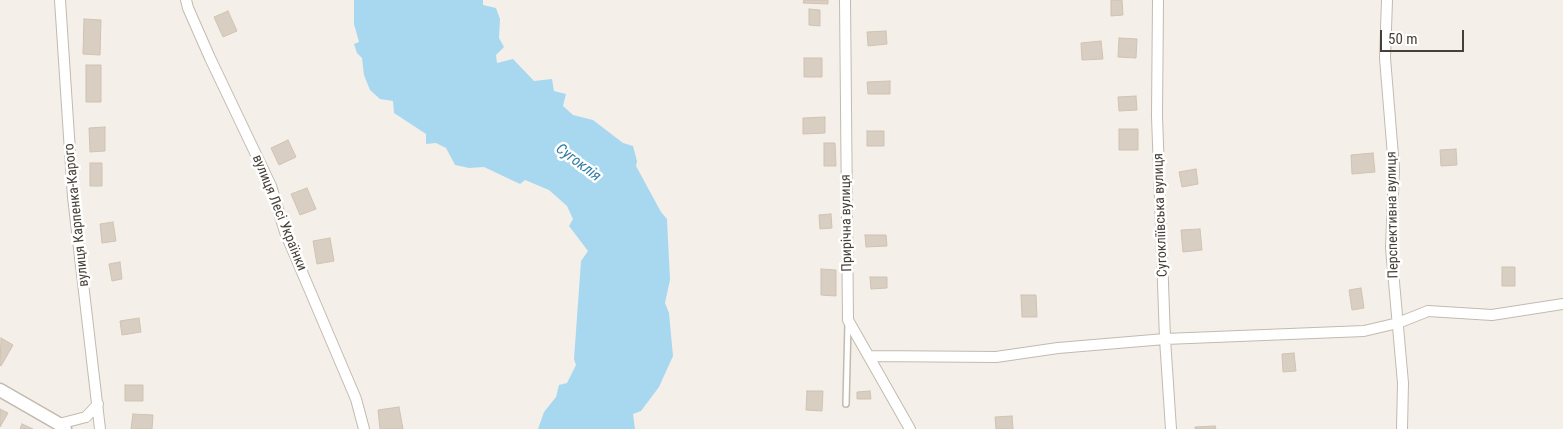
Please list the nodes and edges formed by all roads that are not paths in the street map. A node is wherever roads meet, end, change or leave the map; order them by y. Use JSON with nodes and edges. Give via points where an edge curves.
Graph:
{"nodes":[{"id":1,"x":60,"y":0,"type":"edge"},
{"id":2,"x":186,"y":0,"type":"edge"},
{"id":3,"x":845,"y":0,"type":"edge"},
{"id":4,"x":1158,"y":0,"type":"edge"},
{"id":5,"x":1387,"y":0,"type":"edge"},
{"id":6,"x":1563,"y":304,"type":"edge"},
{"id":7,"x":848,"y":320,"type":"junction"},
{"id":8,"x":1398,"y":323,"type":"junction"},
{"id":9,"x":1165,"y":339,"type":"junction"},
{"id":10,"x":868,"y":356,"type":"junction"},
{"id":11,"x":0,"y":390,"type":"edge"},
{"id":12,"x":98,"y":404,"type":"junction"},
{"id":13,"x":846,"y":404,"type":"dead end"},
{"id":14,"x":62,"y":426,"type":"edge"},
{"id":15,"x":100,"y":429,"type":"edge"},
{"id":16,"x":364,"y":429,"type":"edge"},
{"id":17,"x":910,"y":429,"type":"edge"},
{"id":18,"x":1172,"y":429,"type":"edge"},
{"id":19,"x":1402,"y":429,"type":"edge"}],
"edges":[{"from":1,"to":12,"type":"street","name":"вулиця Карпенка-Карого","via":[[73,196]]},
{"from":2,"to":16,"type":"street","name":"вулиця Лесі Українки","via":[[271,186],[285,232],[356,399]]},
{"from":3,"to":7,"type":"street","name":"Прирічна вулиця"},
{"from":4,"to":9,"type":"street","name":"Сугокліївська вулиця","via":[[1157,116]]},
{"from":5,"to":8,"type":"street","name":"Перспективна вулиця","via":[[1385,58],[1394,168],[1391,248]]},
{"from":6,"to":8,"type":"street","via":[[1492,315],[1428,312]]},
{"from":7,"to":10,"type":"street","name":"Прирічна вулиця"},
{"from":7,"to":13,"type":"lane"},
{"from":8,"to":9,"type":"street","via":[[1364,331]]},
{"from":8,"to":19,"type":"street","name":"Перспективна вулиця","via":[[1403,382]]},
{"from":9,"to":10,"type":"street","via":[[996,357]]},
{"from":9,"to":18,"type":"street","name":"Сугокліївська вулиця"},
{"from":10,"to":17,"type":"street","name":"Прирічна вулиця"},
{"from":11,"to":14,"type":"street"},
{"from":12,"to":14,"type":"street","via":[[86,417]]},
{"from":12,"to":15,"type":"street","name":"вулиця Карпенка-Карого"}]}
